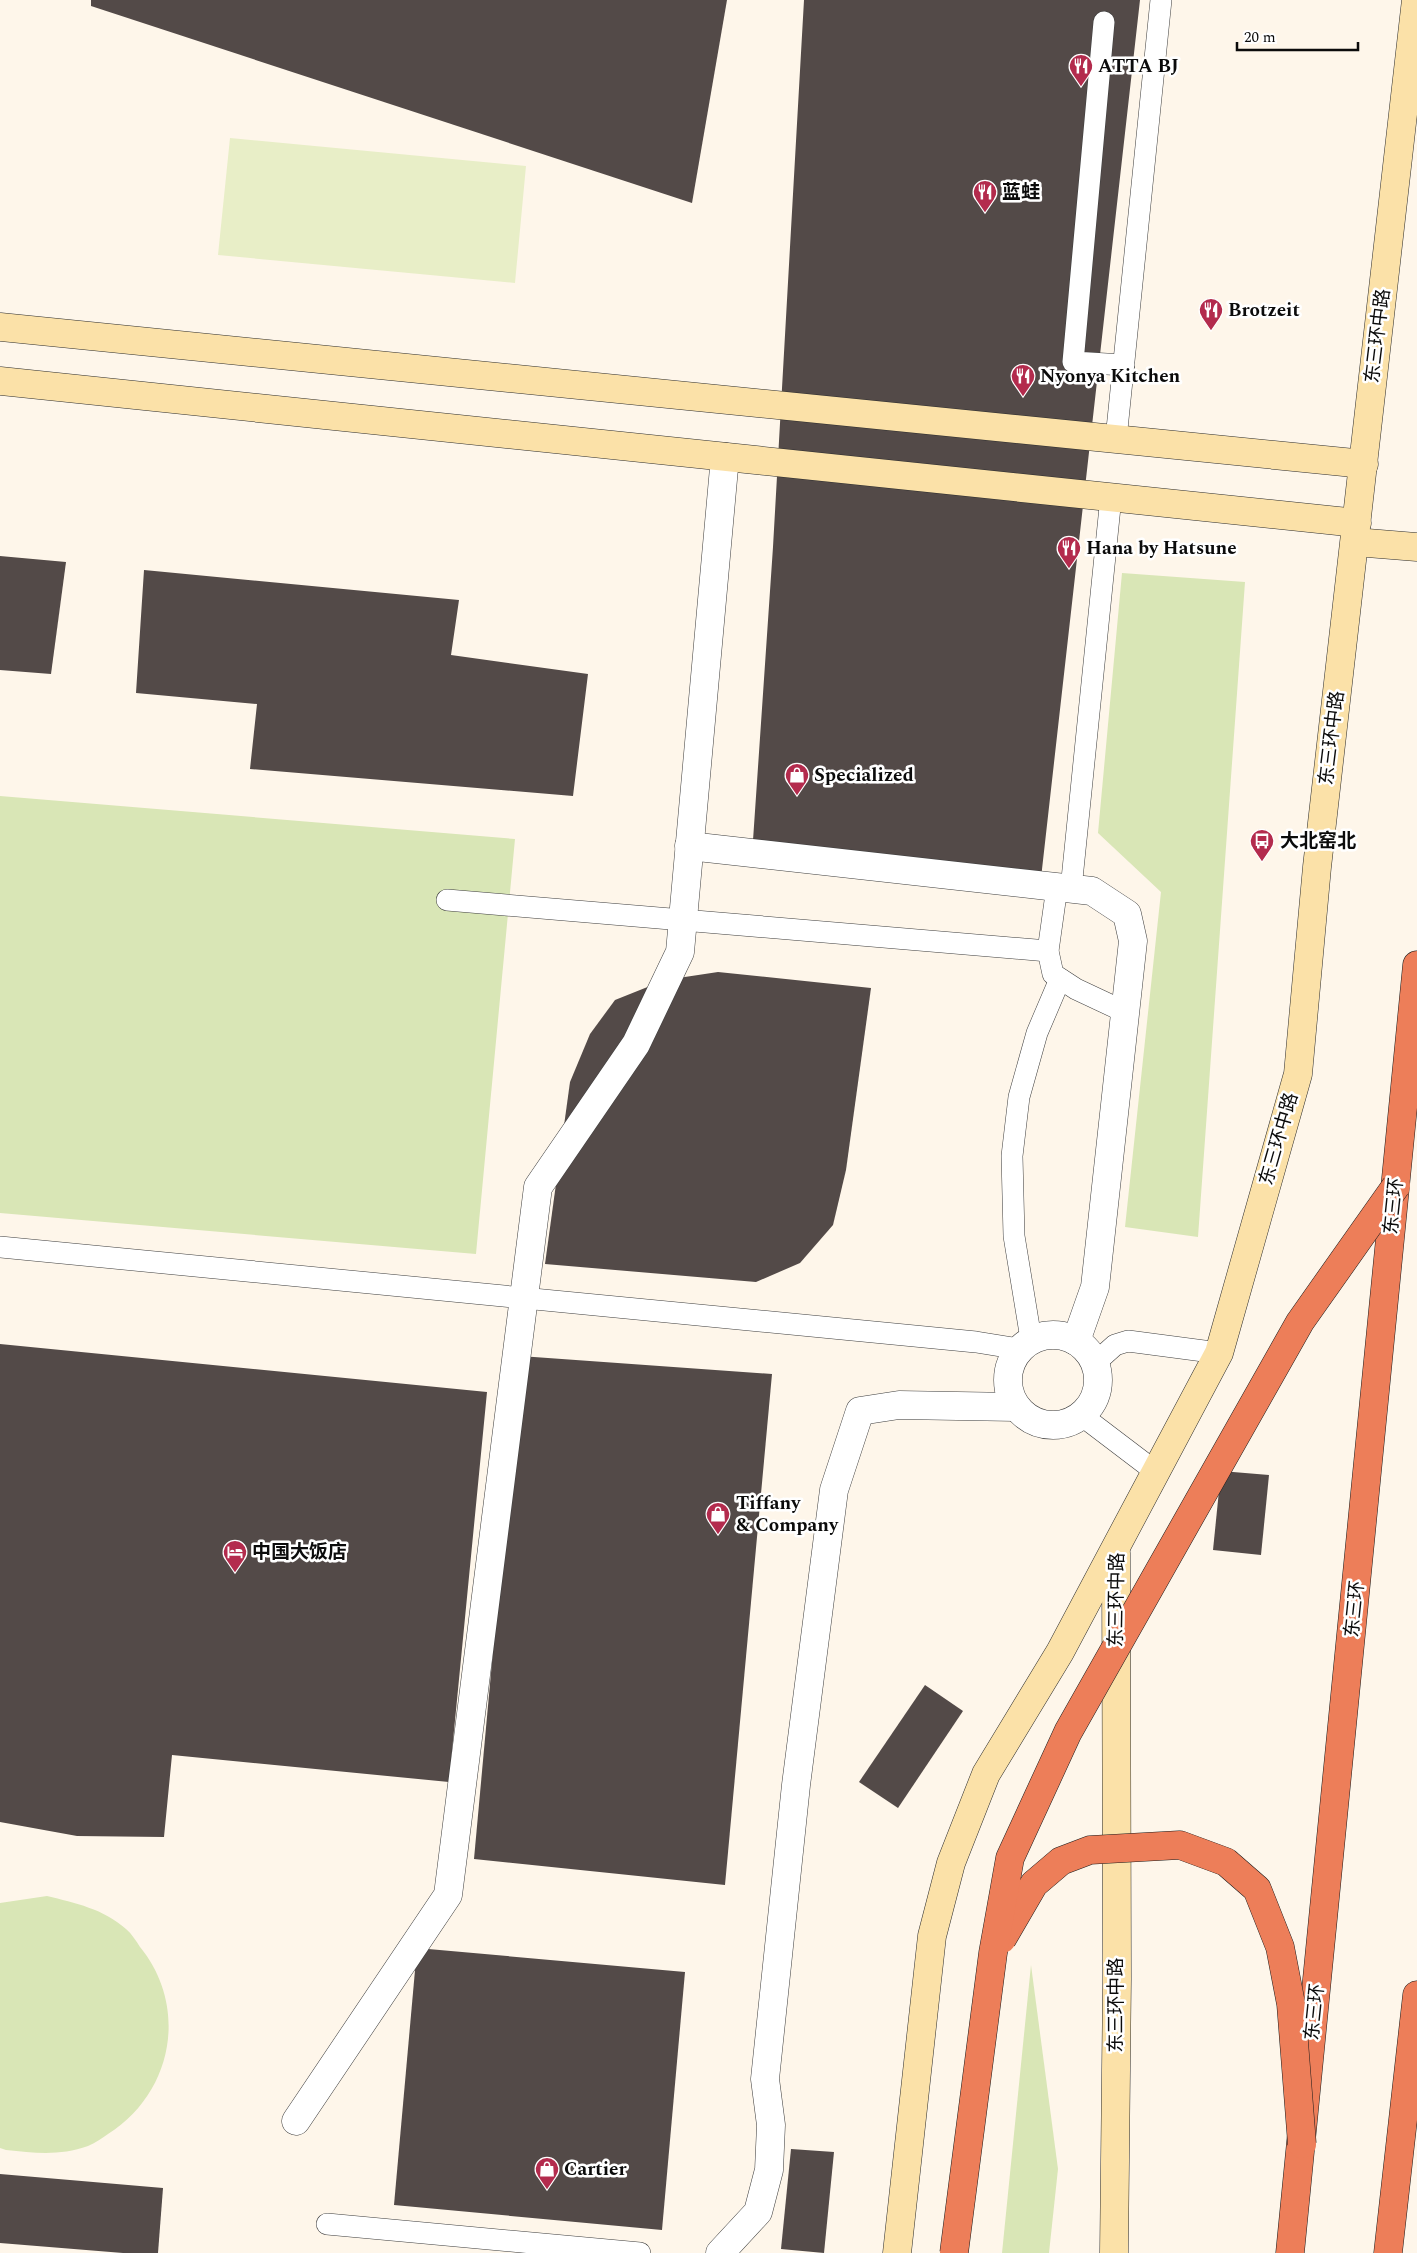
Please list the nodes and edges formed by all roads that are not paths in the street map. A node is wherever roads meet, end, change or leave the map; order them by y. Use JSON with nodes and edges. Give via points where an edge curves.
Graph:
{"nodes":[{"id":1,"x":1160,"y":0,"type":"edge"},
{"id":2,"x":1416,"y":0,"type":"edge"},
{"id":3,"x":1104,"y":22,"type":"dead end"},
{"id":4,"x":0,"y":327,"type":"edge"},
{"id":5,"x":1124,"y":365,"type":"junction"},
{"id":6,"x":0,"y":381,"type":"edge"},
{"id":7,"x":1116,"y":439,"type":"junction"},
{"id":8,"x":725,"y":457,"type":"junction"},
{"id":9,"x":1364,"y":464,"type":"junction"},
{"id":10,"x":1111,"y":497,"type":"junction"},
{"id":11,"x":1356,"y":532,"type":"junction"},
{"id":12,"x":1417,"y":547,"type":"edge"},
{"id":13,"x":689,"y":846,"type":"junction"},
{"id":14,"x":1064,"y":888,"type":"junction"},
{"id":15,"x":447,"y":900,"type":"dead end"},
{"id":16,"x":683,"y":920,"type":"junction"},
{"id":17,"x":1048,"y":951,"type":"junction"},
{"id":18,"x":1417,"y":965,"type":"edge"},
{"id":19,"x":1060,"y":979,"type":"junction"},
{"id":20,"x":1125,"y":1012,"type":"junction"},
{"id":21,"x":1396,"y":1186,"type":"junction"},
{"id":22,"x":0,"y":1247,"type":"edge"},
{"id":23,"x":524,"y":1298,"type":"junction"},
{"id":24,"x":1076,"y":1341,"type":"junction"},
{"id":25,"x":1025,"y":1344,"type":"junction"},
{"id":26,"x":1219,"y":1353,"type":"junction"},
{"id":27,"x":1095,"y":1363,"type":"junction"},
{"id":28,"x":1016,"y":1407,"type":"junction"},
{"id":29,"x":1081,"y":1415,"type":"junction"},
{"id":30,"x":1156,"y":1472,"type":"junction"},
{"id":31,"x":1116,"y":1549,"type":"junction"},
{"id":32,"x":993,"y":1953,"type":"junction"},
{"id":33,"x":1417,"y":1995,"type":"edge"},
{"id":34,"x":1417,"y":2080,"type":"edge"},
{"id":35,"x":296,"y":2121,"type":"dead end"},
{"id":36,"x":1302,"y":2144,"type":"junction"},
{"id":37,"x":1400,"y":2152,"type":"junction"},
{"id":38,"x":327,"y":2224,"type":"dead end"},
{"id":39,"x":640,"y":2253,"type":"edge"},
{"id":40,"x":720,"y":2253,"type":"edge"},
{"id":41,"x":897,"y":2253,"type":"edge"},
{"id":42,"x":954,"y":2253,"type":"edge"},
{"id":43,"x":1114,"y":2253,"type":"edge"},
{"id":44,"x":1290,"y":2253,"type":"edge"},
{"id":45,"x":1388,"y":2253,"type":"edge"}],
"edges":[{"from":1,"to":5,"type":"lane"},
{"from":2,"to":9,"type":"street","name":"东三环中路"},
{"from":3,"to":5,"type":"lane","via":[[1073,362]]},
{"from":4,"to":7,"type":"street"},
{"from":5,"to":7,"type":"lane"},
{"from":6,"to":8,"type":"street"},
{"from":7,"to":9,"type":"street"},
{"from":8,"to":10,"type":"street"},
{"from":8,"to":13,"type":"street"},
{"from":9,"to":11,"type":"street","name":"东三环中路"},
{"from":10,"to":11,"type":"street"},
{"from":10,"to":14,"type":"lane"},
{"from":11,"to":12,"type":"street"},
{"from":11,"to":26,"type":"street","name":"东三环中路","via":[[1317,867],[1298,1074]]},
{"from":13,"to":14,"type":"street"},
{"from":13,"to":16,"type":"street"},
{"from":14,"to":17,"type":"lane"},
{"from":14,"to":20,"type":"street","via":[[1092,891],[1126,914],[1133,941]]},
{"from":15,"to":16,"type":"lane"},
{"from":16,"to":17,"type":"lane"},
{"from":16,"to":23,"type":"street","via":[[680,952],[636,1044],[538,1187]]},
{"from":17,"to":19,"type":"lane","via":[[1053,974]]},
{"from":18,"to":21,"type":"highway","name":"东三环"},
{"from":19,"to":20,"type":"lane"},
{"from":19,"to":25,"type":"lane","via":[[1037,1033],[1019,1097],[1012,1156],[1014,1236]]},
{"from":20,"to":24,"type":"street","via":[[1096,1287]]},
{"from":21,"to":32,"type":"highway","bridge":true,"via":[[1300,1322],[1068,1732],[1010,1858]]},
{"from":21,"to":36,"type":"highway","name":"东三环","bridge":true},
{"from":22,"to":23,"type":"lane"},
{"from":23,"to":25,"type":"lane"},
{"from":23,"to":35,"type":"street","via":[[448,1895]]},
{"from":24,"to":25,"type":"street","via":[[1062,1335],[1046,1335]]},
{"from":24,"to":27,"type":"street"},
{"from":25,"to":28,"type":"street","via":[[1010,1363],[1007,1378],[1009,1393]]},
{"from":26,"to":27,"type":"lane","via":[[1128,1341],[1115,1346]]},
{"from":26,"to":30,"type":"street","name":"东三环中路"},
{"from":27,"to":29,"type":"street","via":[[1097,1391]]},
{"from":28,"to":29,"type":"street","via":[[1027,1418],[1054,1426],[1068,1423]]},
{"from":28,"to":40,"type":"street","via":[[899,1405],[860,1411],[834,1490],[796,1786],[765,2079],[771,2125],[770,2170],[758,2212]]},
{"from":29,"to":30,"type":"lane"},
{"from":30,"to":31,"type":"street","name":"东三环中路"},
{"from":31,"to":41,"type":"street","via":[[1060,1652],[986,1774],[951,1863],[932,1936]]},
{"from":31,"to":43,"type":"street","name":"东三环中路"},
{"from":32,"to":36,"type":"highway","bridge":true,"via":[[1034,1884],[1061,1862],[1090,1850],[1180,1846],[1226,1862],[1257,1889],[1280,1947],[1291,2004]]},
{"from":32,"to":42,"type":"highway","bridge":true},
{"from":33,"to":37,"type":"highway"},
{"from":34,"to":37,"type":"highway"},
{"from":36,"to":44,"type":"highway","name":"东三环"},
{"from":37,"to":45,"type":"highway"},
{"from":38,"to":39,"type":"lane"}]}
